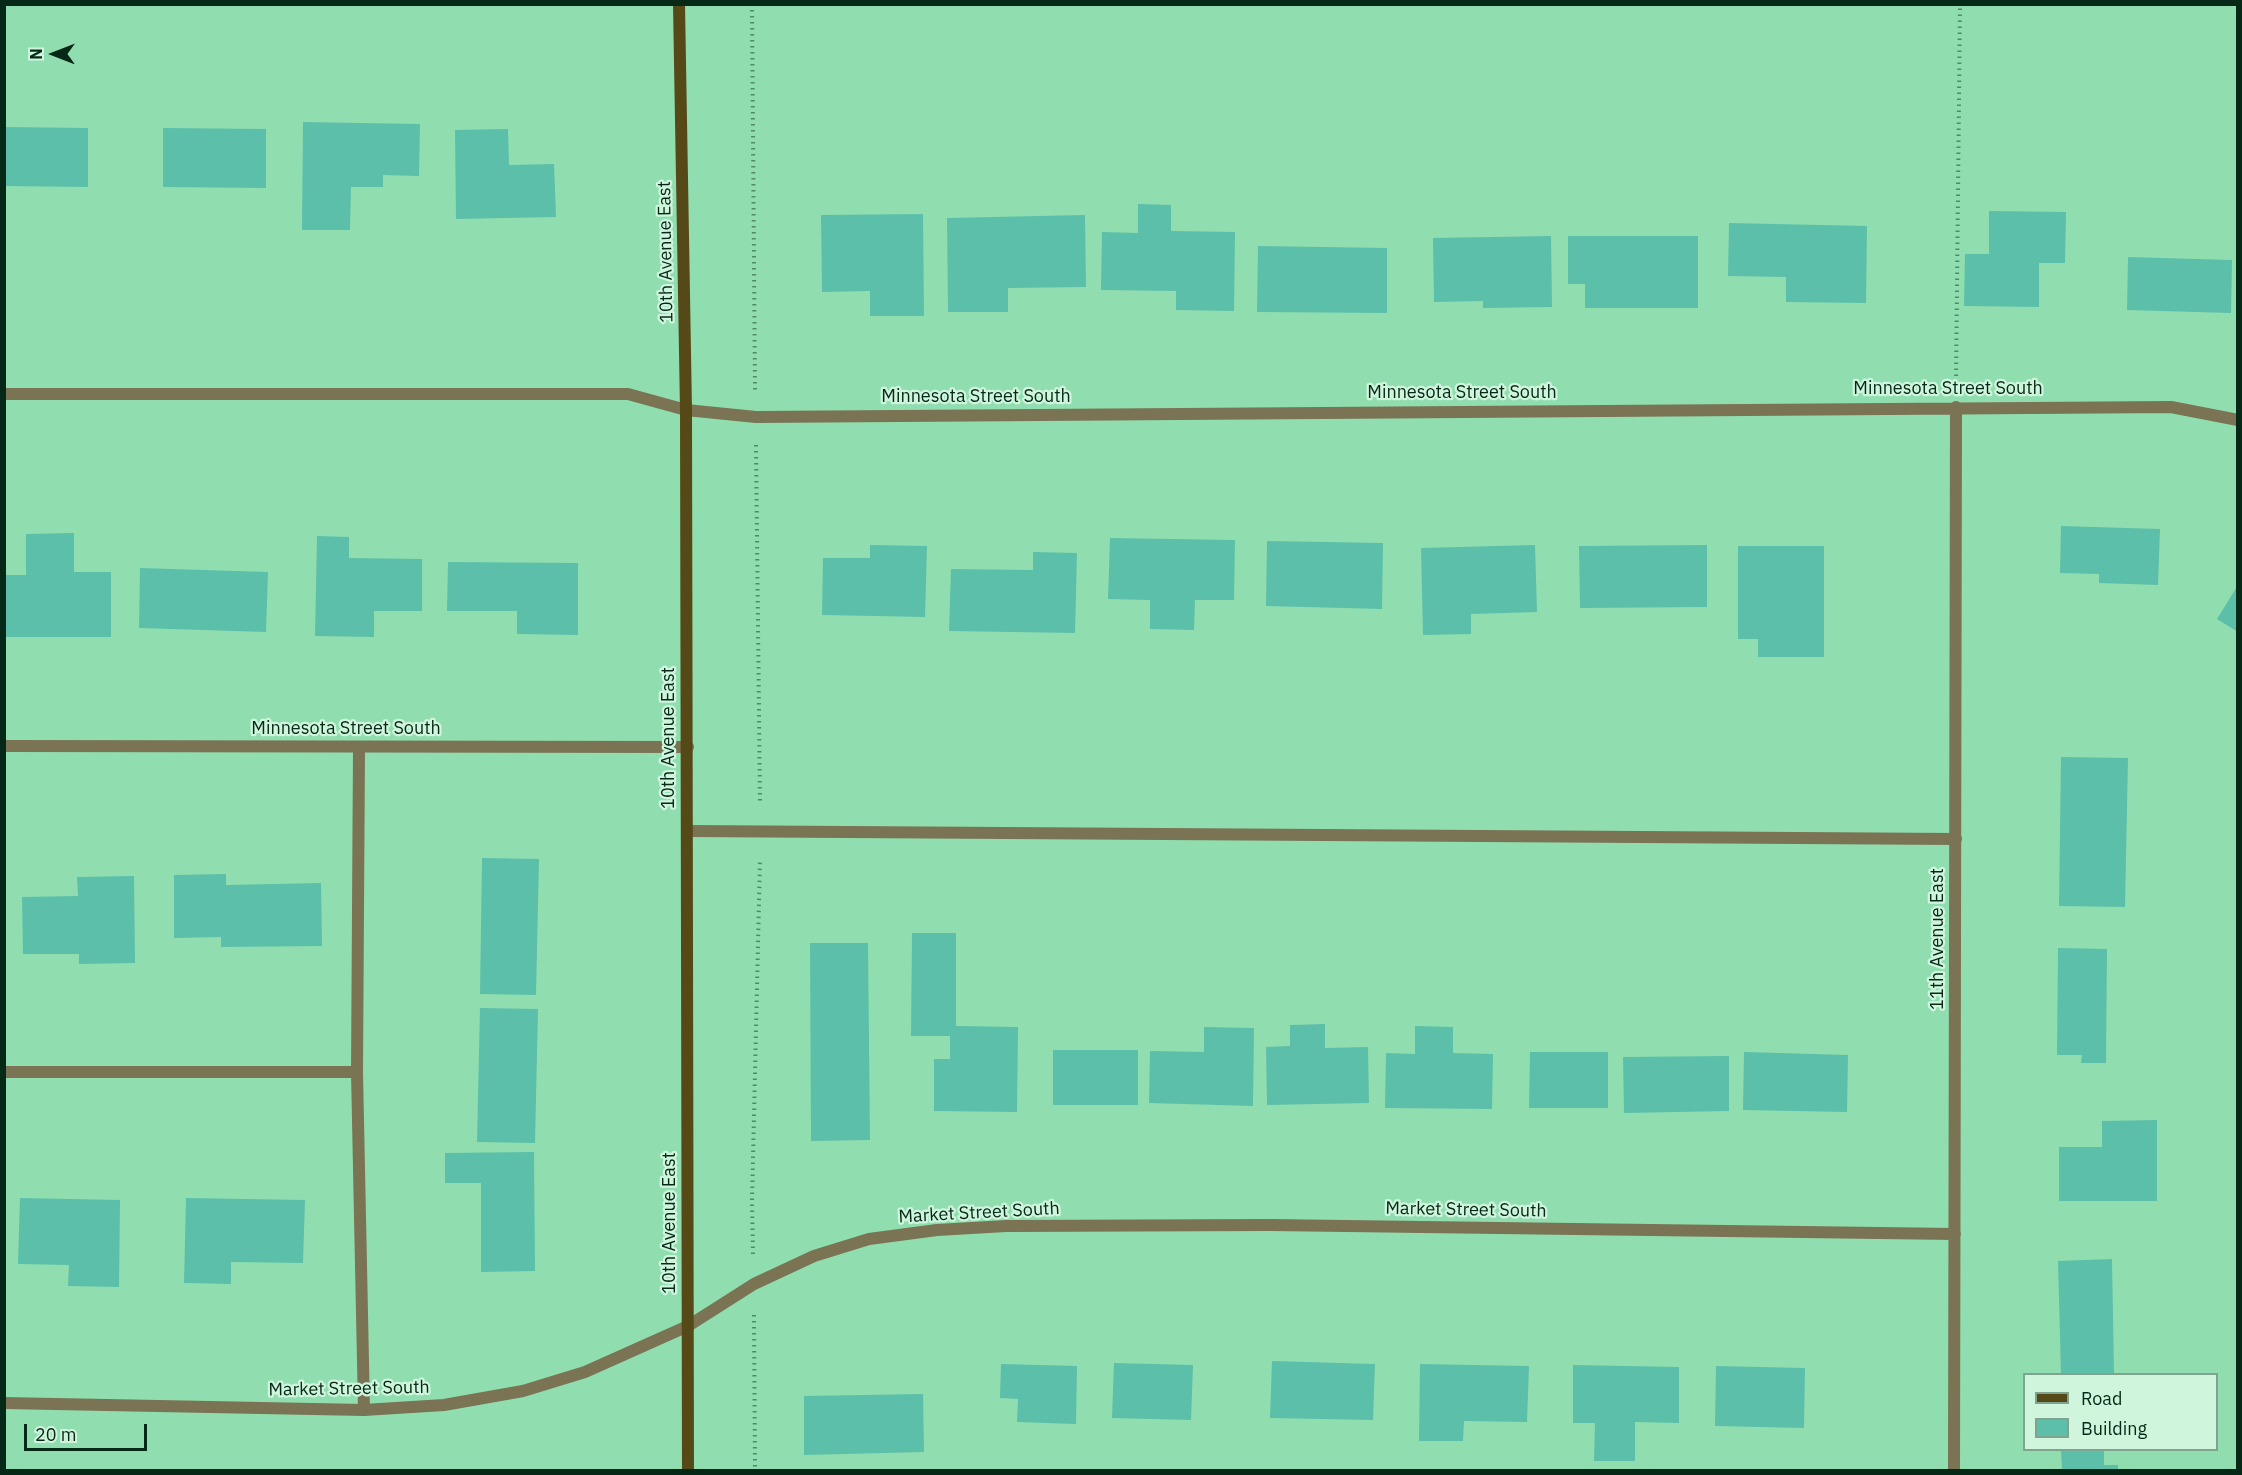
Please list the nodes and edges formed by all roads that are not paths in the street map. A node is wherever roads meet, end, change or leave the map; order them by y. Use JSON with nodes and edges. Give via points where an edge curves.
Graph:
{"nodes":[{"id":1,"x":680,"y":4,"type":"edge"},
{"id":2,"x":4,"y":394,"type":"edge"},
{"id":3,"x":1956,"y":407,"type":"junction"},
{"id":4,"x":686,"y":410,"type":"junction"},
{"id":5,"x":2238,"y":420,"type":"edge"},
{"id":6,"x":4,"y":746,"type":"edge"},
{"id":7,"x":688,"y":747,"type":"junction"},
{"id":8,"x":359,"y":748,"type":"junction"},
{"id":9,"x":688,"y":831,"type":"junction"},
{"id":10,"x":1956,"y":838,"type":"junction"},
{"id":11,"x":4,"y":1072,"type":"edge"},
{"id":12,"x":357,"y":1072,"type":"junction"},
{"id":13,"x":1955,"y":1234,"type":"junction"},
{"id":14,"x":688,"y":1326,"type":"junction"},
{"id":15,"x":4,"y":1403,"type":"edge"},
{"id":16,"x":364,"y":1410,"type":"junction"},
{"id":17,"x":688,"y":1470,"type":"edge"},
{"id":18,"x":1954,"y":1470,"type":"edge"}],
"edges":[{"from":1,"to":4,"type":"main road","name":"10th Avenue East"},
{"from":2,"to":4,"type":"street","name":"Minnesota Street South","via":[[628,394]]},
{"from":3,"to":4,"type":"street","name":"Minnesota Street South","via":[[756,417]]},
{"from":3,"to":5,"type":"street","name":"Minnesota Street South","via":[[2171,407]]},
{"from":3,"to":10,"type":"street","name":"11th Avenue East"},
{"from":4,"to":7,"type":"main road","name":"10th Avenue East"},
{"from":6,"to":8,"type":"street","name":"Minnesota Street South"},
{"from":7,"to":8,"type":"street","name":"Minnesota Street South"},
{"from":7,"to":9,"type":"main road","name":"10th Avenue East"},
{"from":8,"to":12,"type":"street"},
{"from":9,"to":10,"type":"street"},
{"from":9,"to":14,"type":"main road","name":"10th Avenue East"},
{"from":10,"to":13,"type":"street","name":"11th Avenue East"},
{"from":11,"to":12,"type":"street"},
{"from":12,"to":16,"type":"street"},
{"from":13,"to":14,"type":"street","name":"Market Street South","via":[[1270,1225],[937,1230],[869,1239],[814,1256],[754,1284]]},
{"from":13,"to":18,"type":"street","name":"11th Avenue East"},
{"from":14,"to":16,"type":"street","name":"Market Street South","via":[[585,1372],[523,1391],[444,1405]]},
{"from":14,"to":17,"type":"main road","name":"10th Avenue East"},
{"from":15,"to":16,"type":"street","name":"Market Street South"}]}
